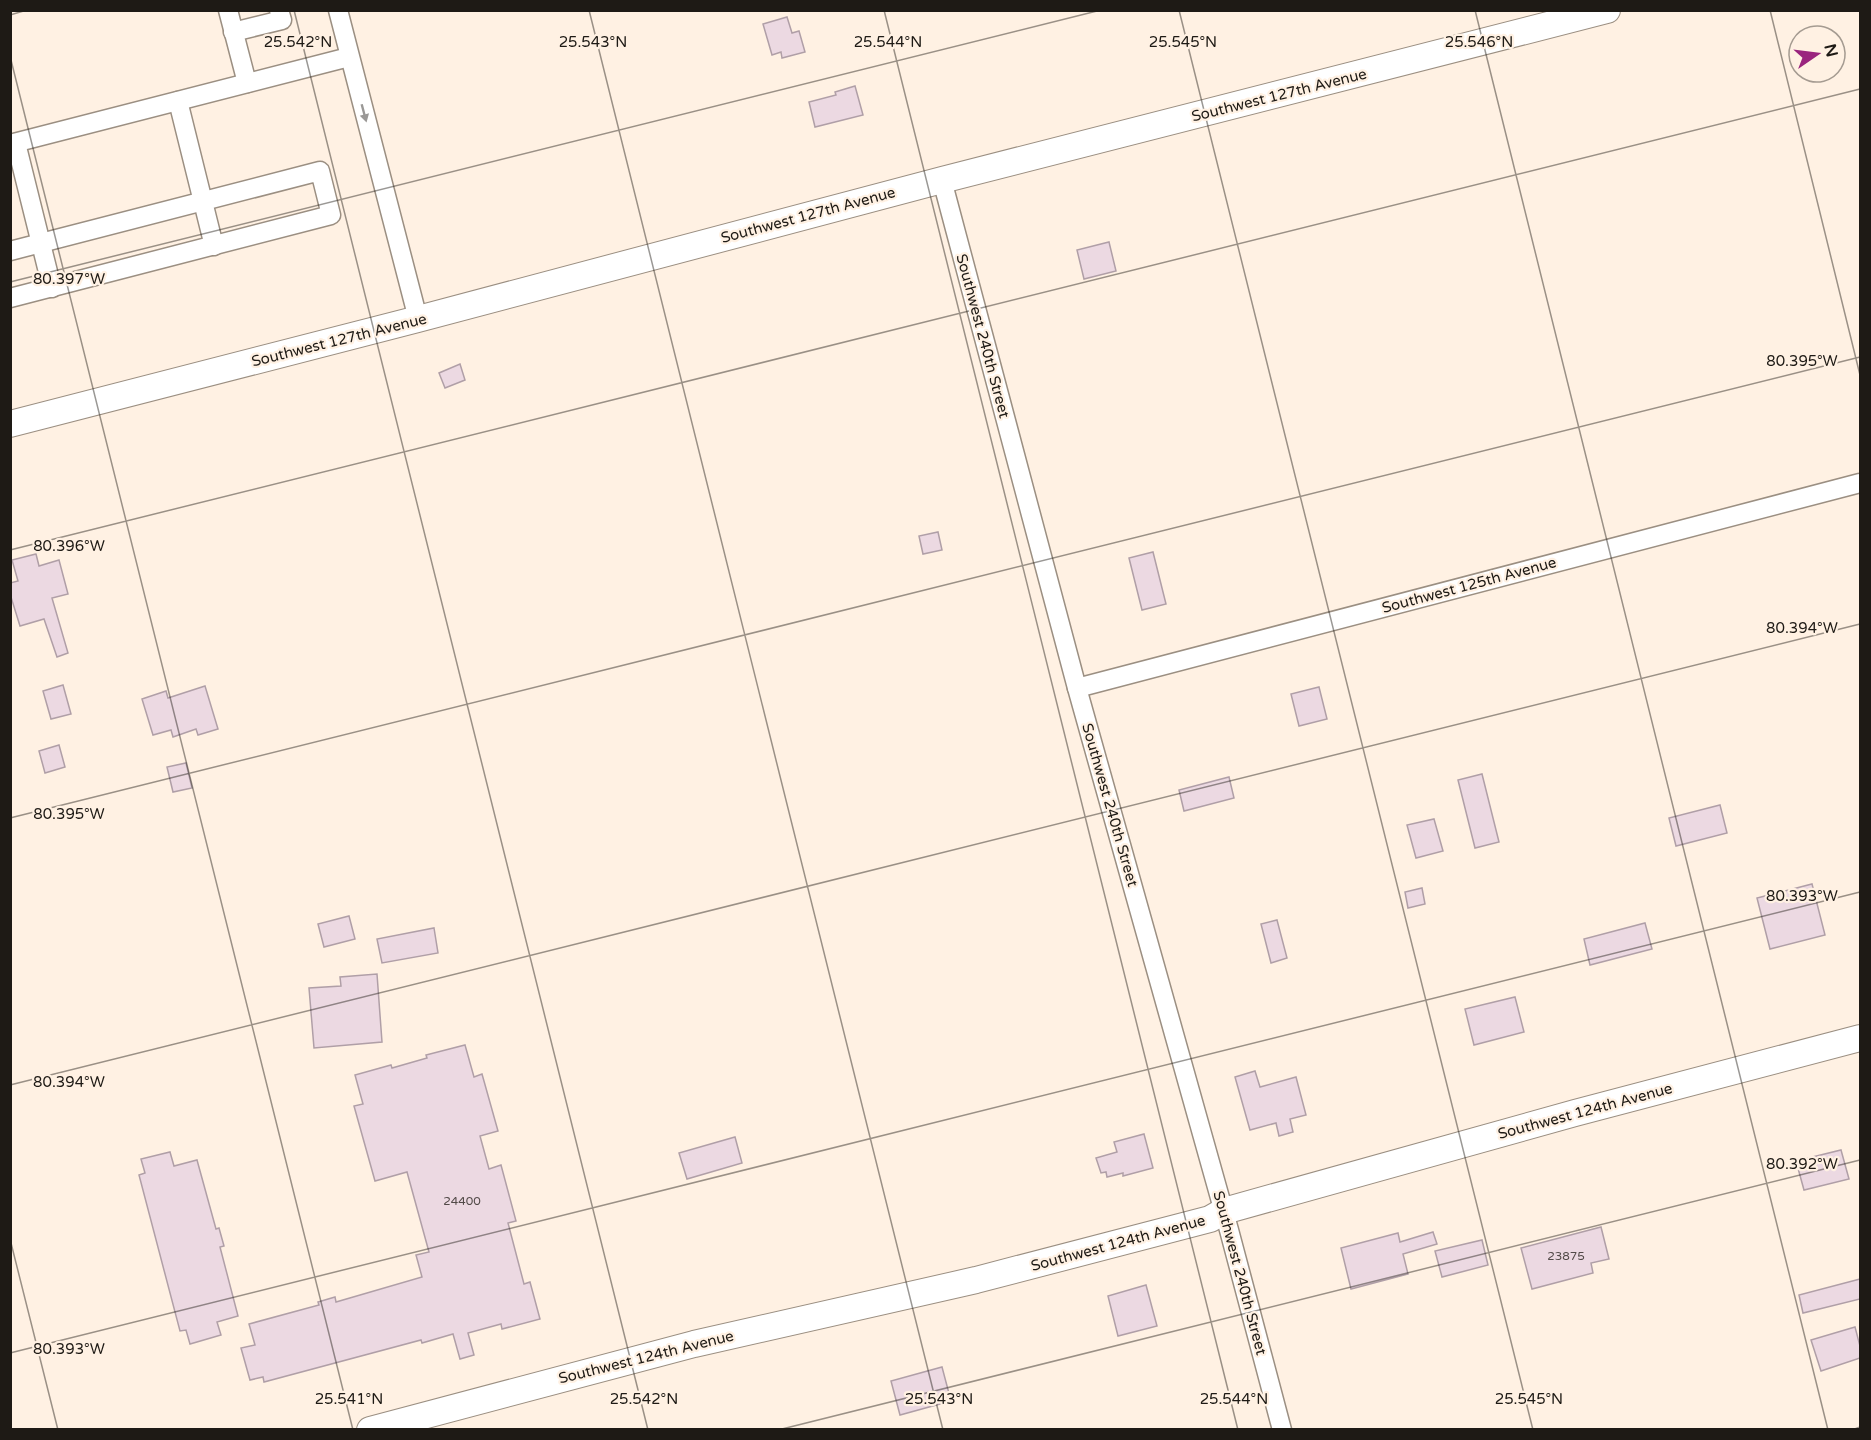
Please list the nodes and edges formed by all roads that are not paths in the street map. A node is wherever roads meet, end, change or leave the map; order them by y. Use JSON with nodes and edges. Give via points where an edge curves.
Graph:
{"nodes":[{"id":1,"x":228,"y":10,"type":"edge"},
{"id":2,"x":279,"y":10,"type":"edge"},
{"id":3,"x":338,"y":10,"type":"edge"},
{"id":4,"x":1607,"y":10,"type":"edge"},
{"id":5,"x":233,"y":32,"type":"junction"},
{"id":6,"x":349,"y":57,"type":"junction"},
{"id":7,"x":247,"y":83,"type":"junction"},
{"id":8,"x":178,"y":101,"type":"junction"},
{"id":9,"x":13,"y":144,"type":"edge"},
{"id":10,"x":942,"y":180,"type":"junction"},
{"id":11,"x":202,"y":202,"type":"junction"},
{"id":12,"x":41,"y":243,"type":"junction"},
{"id":13,"x":214,"y":246,"type":"junction"},
{"id":14,"x":10,"y":251,"type":"edge"},
{"id":15,"x":52,"y":288,"type":"junction"},
{"id":16,"x":10,"y":298,"type":"edge"},
{"id":17,"x":418,"y":319,"type":"junction"},
{"id":18,"x":10,"y":424,"type":"edge"},
{"id":19,"x":1860,"y":483,"type":"edge"},
{"id":20,"x":1077,"y":688,"type":"junction"},
{"id":21,"x":1860,"y":1038,"type":"edge"},
{"id":22,"x":1224,"y":1211,"type":"junction"},
{"id":23,"x":370,"y":1430,"type":"edge"},
{"id":24,"x":1282,"y":1430,"type":"edge"}],
"edges":[{"from":1,"to":5,"type":"street"},
{"from":2,"to":5,"type":"street","via":[[282,20]]},
{"from":3,"to":6,"type":"street"},
{"from":4,"to":10,"type":"street","name":"Southwest 127th Avenue"},
{"from":5,"to":7,"type":"street"},
{"from":6,"to":7,"type":"street"},
{"from":6,"to":17,"type":"street","one_way":true},
{"from":7,"to":8,"type":"street"},
{"from":8,"to":9,"type":"street"},
{"from":8,"to":11,"type":"street"},
{"from":9,"to":12,"type":"street"},
{"from":10,"to":17,"type":"street","name":"Southwest 127th Avenue"},
{"from":10,"to":20,"type":"street","name":"Southwest 240th Street"},
{"from":11,"to":12,"type":"street"},
{"from":11,"to":13,"type":"street"},
{"from":11,"to":13,"type":"street","via":[[320,171],[331,215]]},
{"from":12,"to":14,"type":"street"},
{"from":12,"to":15,"type":"street"},
{"from":13,"to":15,"type":"street"},
{"from":15,"to":16,"type":"street"},
{"from":17,"to":18,"type":"street","name":"Southwest 127th Avenue"},
{"from":19,"to":20,"type":"street","name":"Southwest 125th Avenue"},
{"from":20,"to":22,"type":"street","name":"Southwest 240th Street"},
{"from":21,"to":22,"type":"street","name":"Southwest 124th Avenue"},
{"from":22,"to":23,"type":"street","name":"Southwest 124th Avenue","via":[[1210,1219],[976,1280],[694,1344]]},
{"from":22,"to":24,"type":"street","name":"Southwest 240th Street"}]}
